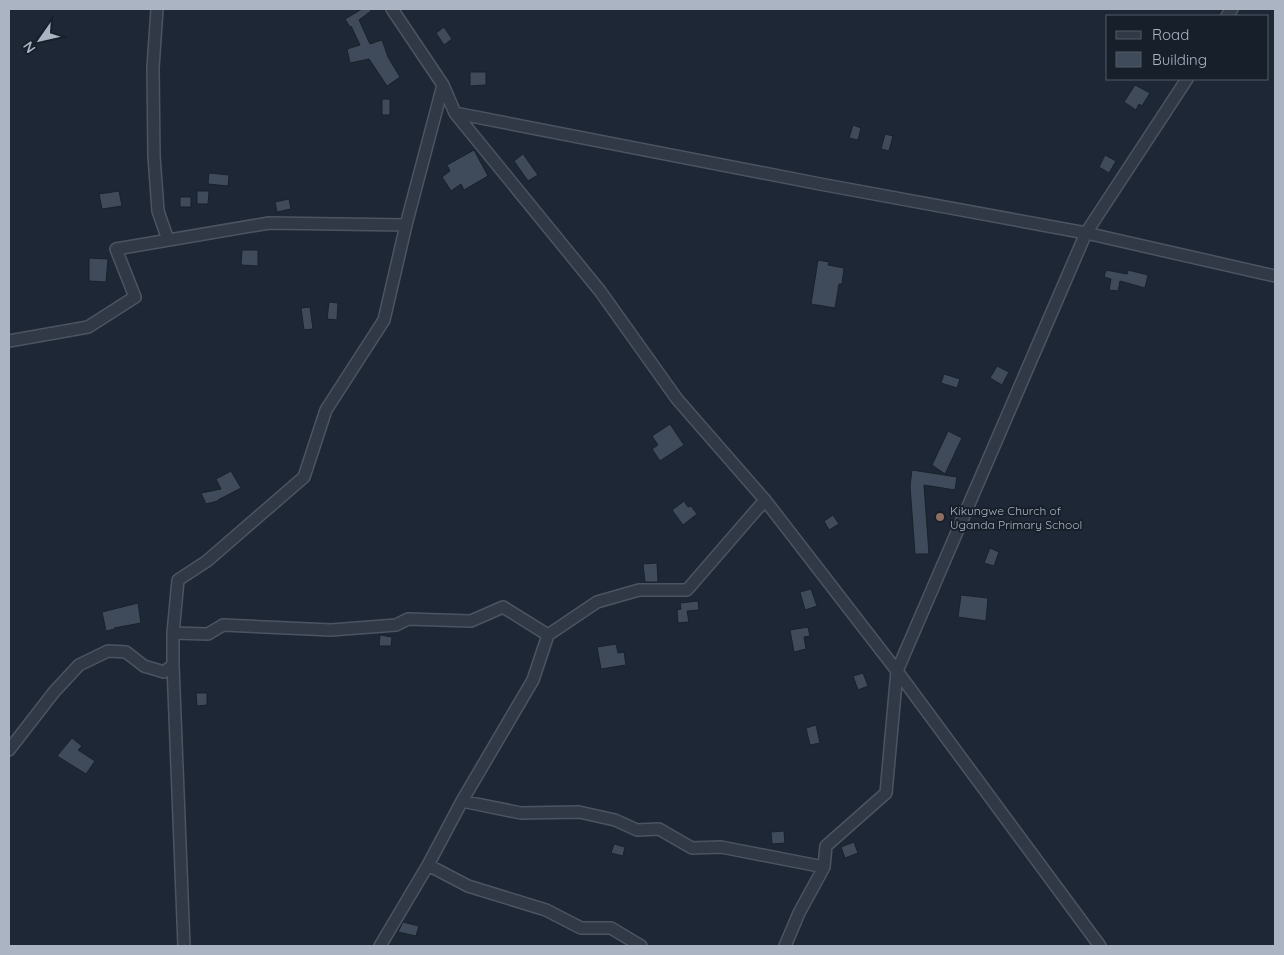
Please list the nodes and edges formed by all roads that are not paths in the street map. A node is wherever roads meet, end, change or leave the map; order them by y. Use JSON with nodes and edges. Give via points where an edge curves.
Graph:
{"nodes":[{"id":1,"x":157,"y":9,"type":"edge"},
{"id":2,"x":392,"y":9,"type":"edge"},
{"id":3,"x":1186,"y":80,"type":"edge"},
{"id":4,"x":443,"y":85,"type":"junction"},
{"id":5,"x":455,"y":113,"type":"junction"},
{"id":6,"x":406,"y":225,"type":"junction"},
{"id":7,"x":1086,"y":233,"type":"junction"},
{"id":8,"x":168,"y":240,"type":"junction"},
{"id":9,"x":1275,"y":276,"type":"edge"},
{"id":10,"x":9,"y":341,"type":"edge"},
{"id":11,"x":765,"y":500,"type":"junction"},
{"id":12,"x":173,"y":633,"type":"junction"},
{"id":13,"x":548,"y":635,"type":"junction"},
{"id":14,"x":173,"y":665,"type":"junction"},
{"id":15,"x":897,"y":672,"type":"junction"},
{"id":16,"x":9,"y":750,"type":"edge"},
{"id":17,"x":462,"y":801,"type":"junction"},
{"id":18,"x":428,"y":865,"type":"junction"},
{"id":19,"x":824,"y":868,"type":"junction"},
{"id":20,"x":184,"y":946,"type":"edge"},
{"id":21,"x":380,"y":946,"type":"edge"},
{"id":22,"x":641,"y":946,"type":"edge"},
{"id":23,"x":784,"y":946,"type":"edge"},
{"id":24,"x":1100,"y":946,"type":"edge"}],
"edges":[{"from":1,"to":8,"type":"street","via":[[153,68],[154,156],[158,211]]},
{"from":2,"to":4,"type":"street"},
{"from":3,"to":7,"type":"street"},
{"from":4,"to":5,"type":"street"},
{"from":4,"to":6,"type":"street"},
{"from":5,"to":7,"type":"street"},
{"from":5,"to":11,"type":"street","via":[[600,290],[678,400]]},
{"from":6,"to":8,"type":"street","via":[[269,222]]},
{"from":6,"to":12,"type":"street","via":[[384,320],[326,410],[304,477],[207,561],[178,580]]},
{"from":7,"to":9,"type":"street"},
{"from":7,"to":15,"type":"street"},
{"from":8,"to":10,"type":"street","via":[[116,249],[135,297],[88,327]]},
{"from":11,"to":13,"type":"street","via":[[688,590],[639,590],[597,602]]},
{"from":11,"to":15,"type":"street"},
{"from":12,"to":13,"type":"street","via":[[208,634],[222,625],[331,630],[396,625],[408,619],[471,620],[503,607]]},
{"from":12,"to":14,"type":"street"},
{"from":13,"to":17,"type":"street","via":[[532,680]]},
{"from":14,"to":16,"type":"street","via":[[164,672],[144,666],[126,652],[108,651],[79,665]]},
{"from":14,"to":20,"type":"street"},
{"from":15,"to":19,"type":"street","via":[[886,793],[826,846]]},
{"from":15,"to":24,"type":"street"},
{"from":17,"to":18,"type":"street"},
{"from":17,"to":19,"type":"street","via":[[521,813],[579,812],[615,820],[636,830],[659,829],[692,848],[721,847]]},
{"from":18,"to":21,"type":"street"},
{"from":18,"to":22,"type":"street","via":[[468,886],[546,910],[581,928],[612,928]]},
{"from":19,"to":23,"type":"street"}]}
